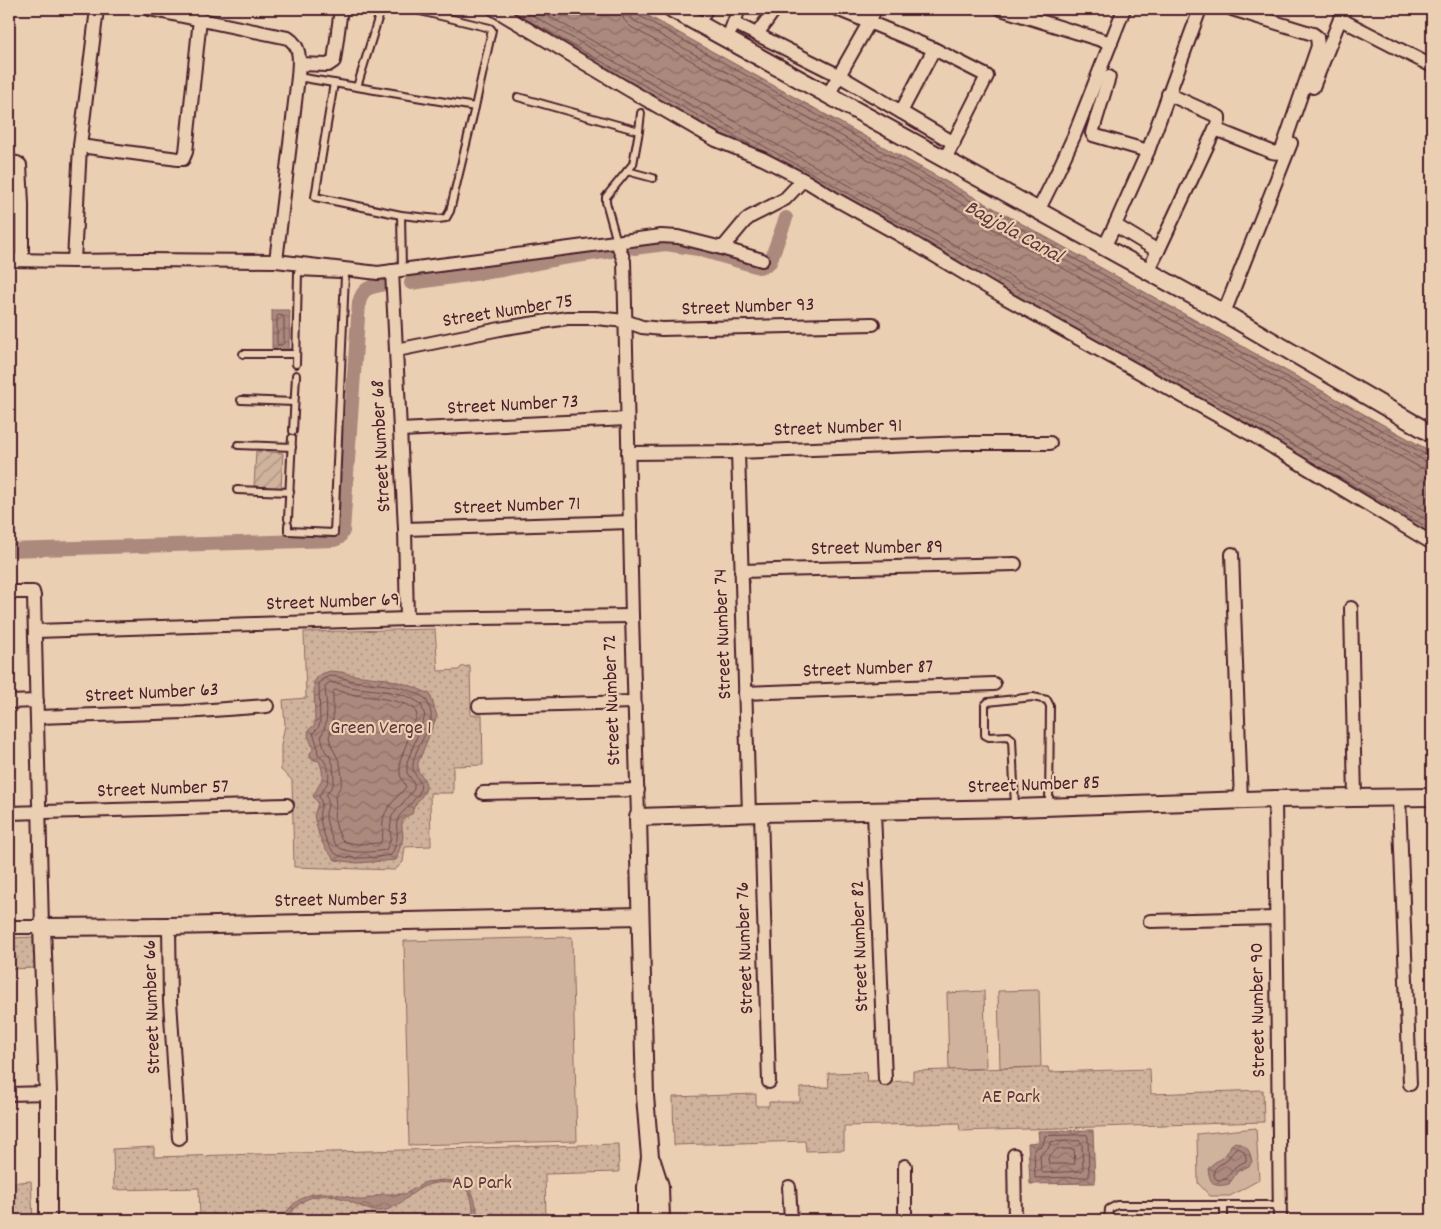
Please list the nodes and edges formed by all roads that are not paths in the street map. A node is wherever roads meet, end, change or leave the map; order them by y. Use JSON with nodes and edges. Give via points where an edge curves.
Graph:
{"nodes":[{"id":1,"x":97,"y":9,"type":"edge"},
{"id":2,"x":149,"y":9,"type":"edge"},
{"id":3,"x":341,"y":9,"type":"edge"},
{"id":4,"x":381,"y":9,"type":"edge"},
{"id":5,"x":412,"y":9,"type":"edge"},
{"id":6,"x":494,"y":9,"type":"edge"},
{"id":7,"x":710,"y":9,"type":"edge"},
{"id":8,"x":739,"y":9,"type":"edge"},
{"id":9,"x":775,"y":9,"type":"edge"},
{"id":10,"x":837,"y":9,"type":"edge"},
{"id":11,"x":875,"y":9,"type":"edge"},
{"id":12,"x":1001,"y":9,"type":"edge"},
{"id":13,"x":1124,"y":9,"type":"edge"},
{"id":14,"x":1200,"y":9,"type":"edge"},
{"id":15,"x":1232,"y":9,"type":"edge"},
{"id":16,"x":677,"y":10,"type":"edge"},
{"id":17,"x":1342,"y":14,"type":"edge"},
{"id":18,"x":200,"y":19,"type":"junction"},
{"id":19,"x":870,"y":21,"type":"junction"},
{"id":20,"x":734,"y":23,"type":"junction"},
{"id":21,"x":701,"y":25,"type":"junction"},
{"id":22,"x":756,"y":34,"type":"junction"},
{"id":23,"x":728,"y":40,"type":"junction"},
{"id":24,"x":1111,"y":43,"type":"junction"},
{"id":25,"x":934,"y":49,"type":"junction"},
{"id":26,"x":1432,"y":66,"type":"edge"},
{"id":27,"x":298,"y":71,"type":"junction"},
{"id":28,"x":838,"y":76,"type":"junction"},
{"id":29,"x":1109,"y":77,"type":"dead end"},
{"id":30,"x":334,"y":83,"type":"junction"},
{"id":31,"x":357,"y":87,"type":"junction"},
{"id":32,"x":1168,"y":94,"type":"junction"},
{"id":33,"x":828,"y":95,"type":"junction"},
{"id":34,"x":518,"y":97,"type":"dead end"},
{"id":35,"x":475,"y":106,"type":"junction"},
{"id":36,"x":901,"y":112,"type":"junction"},
{"id":37,"x":641,"y":113,"type":"dead end"},
{"id":38,"x":1215,"y":129,"type":"junction"},
{"id":39,"x":639,"y":131,"type":"junction"},
{"id":40,"x":954,"y":143,"type":"junction"},
{"id":41,"x":80,"y":146,"type":"junction"},
{"id":42,"x":1148,"y":151,"type":"junction"},
{"id":43,"x":945,"y":159,"type":"junction"},
{"id":44,"x":9,"y":162,"type":"edge"},
{"id":45,"x":627,"y":172,"type":"junction"},
{"id":46,"x":653,"y":178,"type":"dead end"},
{"id":47,"x":803,"y":180,"type":"junction"},
{"id":48,"x":1038,"y":210,"type":"junction"},
{"id":49,"x":400,"y":215,"type":"junction"},
{"id":50,"x":1115,"y":225,"type":"junction"},
{"id":51,"x":618,"y":242,"type":"junction"},
{"id":52,"x":718,"y":247,"type":"junction"},
{"id":53,"x":1104,"y":247,"type":"junction"},
{"id":54,"x":1158,"y":251,"type":"junction"},
{"id":55,"x":9,"y":260,"type":"edge"},
{"id":56,"x":22,"y":260,"type":"junction"},
{"id":57,"x":762,"y":260,"type":"dead end"},
{"id":58,"x":74,"y":261,"type":"junction"},
{"id":59,"x":276,"y":261,"type":"junction"},
{"id":60,"x":397,"y":270,"type":"junction"},
{"id":61,"x":1148,"y":271,"type":"junction"},
{"id":62,"x":378,"y":273,"type":"junction"},
{"id":63,"x":345,"y":274,"type":"junction"},
{"id":64,"x":1224,"y":313,"type":"junction"},
{"id":65,"x":625,"y":321,"type":"junction"},
{"id":66,"x":873,"y":324,"type":"dead end"},
{"id":67,"x":397,"y":350,"type":"junction"},
{"id":68,"x":243,"y":354,"type":"dead end"},
{"id":69,"x":296,"y":354,"type":"junction"},
{"id":70,"x":296,"y":364,"type":"dead end"},
{"id":71,"x":296,"y":375,"type":"dead end"},
{"id":72,"x":241,"y":400,"type":"dead end"},
{"id":73,"x":294,"y":402,"type":"junction"},
{"id":74,"x":627,"y":420,"type":"junction"},
{"id":75,"x":400,"y":430,"type":"junction"},
{"id":76,"x":1432,"y":434,"type":"edge"},
{"id":77,"x":1050,"y":443,"type":"dead end"},
{"id":78,"x":238,"y":445,"type":"dead end"},
{"id":79,"x":292,"y":447,"type":"junction"},
{"id":80,"x":738,"y":452,"type":"junction"},
{"id":81,"x":628,"y":453,"type":"junction"},
{"id":82,"x":237,"y":490,"type":"dead end"},
{"id":83,"x":290,"y":492,"type":"junction"},
{"id":84,"x":630,"y":522,"type":"junction"},
{"id":85,"x":405,"y":529,"type":"junction"},
{"id":86,"x":1432,"y":543,"type":"edge"},
{"id":87,"x":1232,"y":554,"type":"dead end"},
{"id":88,"x":1015,"y":564,"type":"dead end"},
{"id":89,"x":741,"y":571,"type":"junction"},
{"id":90,"x":9,"y":592,"type":"edge"},
{"id":91,"x":1351,"y":608,"type":"dead end"},
{"id":92,"x":632,"y":616,"type":"junction"},
{"id":93,"x":407,"y":619,"type":"junction"},
{"id":94,"x":36,"y":632,"type":"junction"},
{"id":95,"x":994,"y":684,"type":"dead end"},
{"id":96,"x":744,"y":693,"type":"junction"},
{"id":97,"x":37,"y":701,"type":"junction"},
{"id":98,"x":9,"y":702,"type":"edge"},
{"id":99,"x":634,"y":702,"type":"junction"},
{"id":100,"x":267,"y":706,"type":"dead end"},
{"id":101,"x":479,"y":706,"type":"dead end"},
{"id":102,"x":38,"y":717,"type":"junction"},
{"id":103,"x":638,"y":790,"type":"junction"},
{"id":104,"x":483,"y":793,"type":"dead end"},
{"id":105,"x":1432,"y":797,"type":"edge"},
{"id":106,"x":1400,"y":798,"type":"junction"},
{"id":107,"x":1355,"y":799,"type":"junction"},
{"id":108,"x":1275,"y":800,"type":"junction"},
{"id":109,"x":1242,"y":801,"type":"junction"},
{"id":110,"x":287,"y":805,"type":"dead end"},
{"id":111,"x":1049,"y":807,"type":"junction"},
{"id":112,"x":1015,"y":808,"type":"junction"},
{"id":113,"x":40,"y":812,"type":"junction"},
{"id":114,"x":874,"y":812,"type":"junction"},
{"id":115,"x":9,"y":813,"type":"edge"},
{"id":116,"x":755,"y":814,"type":"junction"},
{"id":117,"x":638,"y":818,"type":"junction"},
{"id":118,"x":640,"y":916,"type":"junction"},
{"id":119,"x":1276,"y":918,"type":"junction"},
{"id":120,"x":1150,"y":921,"type":"dead end"},
{"id":121,"x":169,"y":926,"type":"junction"},
{"id":122,"x":9,"y":927,"type":"edge"},
{"id":123,"x":42,"y":927,"type":"junction"},
{"id":124,"x":885,"y":1079,"type":"dead end"},
{"id":125,"x":768,"y":1082,"type":"dead end"},
{"id":126,"x":1410,"y":1084,"type":"dead end"},
{"id":127,"x":48,"y":1093,"type":"junction"},
{"id":128,"x":9,"y":1094,"type":"edge"},
{"id":129,"x":179,"y":1138,"type":"dead end"},
{"id":130,"x":1014,"y":1155,"type":"dead end"},
{"id":131,"x":650,"y":1157,"type":"junction"},
{"id":132,"x":905,"y":1166,"type":"dead end"},
{"id":133,"x":789,"y":1187,"type":"dead end"},
{"id":134,"x":1280,"y":1204,"type":"junction"},
{"id":135,"x":1224,"y":1205,"type":"junction"},
{"id":136,"x":48,"y":1220,"type":"edge"},
{"id":137,"x":646,"y":1220,"type":"edge"},
{"id":138,"x":661,"y":1220,"type":"edge"},
{"id":139,"x":791,"y":1220,"type":"edge"},
{"id":140,"x":905,"y":1220,"type":"edge"},
{"id":141,"x":1015,"y":1220,"type":"edge"},
{"id":142,"x":1108,"y":1220,"type":"edge"},
{"id":143,"x":1224,"y":1220,"type":"edge"},
{"id":144,"x":1280,"y":1220,"type":"edge"}],
"edges":[{"from":1,"to":41,"type":"street"},
{"from":2,"to":18,"type":"street"},
{"from":3,"to":27,"type":"street","via":[[334,61]]},
{"from":4,"to":31,"type":"lane"},
{"from":5,"to":35,"type":"lane","via":[[492,30]]},
{"from":6,"to":47,"type":"street","via":[[716,140]]},
{"from":7,"to":21,"type":"lane"},
{"from":8,"to":20,"type":"street"},
{"from":9,"to":22,"type":"street"},
{"from":10,"to":19,"type":"street"},
{"from":11,"to":19,"type":"street"},
{"from":12,"to":24,"type":"street"},
{"from":13,"to":24,"type":"street"},
{"from":14,"to":32,"type":"street"},
{"from":15,"to":38,"type":"street","via":[[1313,34],[1317,37],[1318,46],[1280,151],[1272,152]]},
{"from":16,"to":21,"type":"street"},
{"from":17,"to":26,"type":"street"},
{"from":17,"to":64,"type":"street"},
{"from":18,"to":27,"type":"street","via":[[288,38],[298,48]]},
{"from":18,"to":41,"type":"street","via":[[186,152],[182,159]]},
{"from":19,"to":25,"type":"street"},
{"from":19,"to":28,"type":"street"},
{"from":20,"to":22,"type":"street"},
{"from":20,"to":23,"type":"street"},
{"from":21,"to":23,"type":"street"},
{"from":22,"to":28,"type":"street"},
{"from":23,"to":33,"type":"street"},
{"from":24,"to":48,"type":"street","via":[[1074,136]]},
{"from":25,"to":36,"type":"street"},
{"from":25,"to":40,"type":"street","via":[[988,76]]},
{"from":27,"to":30,"type":"lane"},
{"from":27,"to":59,"type":"street"},
{"from":28,"to":33,"type":"street"},
{"from":28,"to":36,"type":"street"},
{"from":29,"to":42,"type":"street","via":[[1093,135]]},
{"from":30,"to":31,"type":"lane"},
{"from":30,"to":49,"type":"lane","via":[[315,197]]},
{"from":31,"to":35,"type":"lane"},
{"from":32,"to":38,"type":"street","via":[[1219,117]]},
{"from":32,"to":42,"type":"street"},
{"from":33,"to":43,"type":"street"},
{"from":34,"to":39,"type":"lane"},
{"from":35,"to":49,"type":"lane","via":[[446,218]]},
{"from":36,"to":40,"type":"street"},
{"from":37,"to":39,"type":"lane"},
{"from":38,"to":54,"type":"street"},
{"from":39,"to":45,"type":"lane","via":[[633,164]]},
{"from":40,"to":43,"type":"street"},
{"from":41,"to":58,"type":"street"},
{"from":42,"to":50,"type":"street"},
{"from":43,"to":48,"type":"street"},
{"from":44,"to":56,"type":"street","via":[[20,166]]},
{"from":45,"to":46,"type":"lane"},
{"from":45,"to":51,"type":"lane","via":[[606,197]]},
{"from":47,"to":52,"type":"street","via":[[785,199],[745,221],[725,245]]},
{"from":47,"to":86,"type":"street","via":[[986,287],[1256,437]]},
{"from":48,"to":53,"type":"street"},
{"from":49,"to":60,"type":"lane"},
{"from":50,"to":53,"type":"street"},
{"from":50,"to":54,"type":"street"},
{"from":51,"to":52,"type":"street","via":[[670,236]]},
{"from":51,"to":60,"type":"street"},
{"from":51,"to":65,"type":"street","name":"Street Number 72","via":[[624,261]]},
{"from":52,"to":57,"type":"street"},
{"from":53,"to":61,"type":"street"},
{"from":54,"to":61,"type":"street"},
{"from":55,"to":56,"type":"street"},
{"from":56,"to":58,"type":"street"},
{"from":58,"to":59,"type":"street"},
{"from":59,"to":62,"type":"street"},
{"from":60,"to":62,"type":"street"},
{"from":60,"to":67,"type":"street","name":"Street Number 68"},
{"from":61,"to":64,"type":"street"},
{"from":62,"to":63,"type":"lane"},
{"from":63,"to":69,"type":"lane","via":[[298,272]]},
{"from":63,"to":83,"type":"lane","via":[[334,532],[288,531]]},
{"from":64,"to":76,"type":"street"},
{"from":65,"to":66,"type":"street","name":"Street Number 93","via":[[662,329]]},
{"from":65,"to":67,"type":"street","name":"Street Number 75","via":[[567,318]]},
{"from":65,"to":74,"type":"street","name":"Street Number 72"},
{"from":67,"to":75,"type":"street","name":"Street Number 68"},
{"from":68,"to":69,"type":"lane"},
{"from":69,"to":70,"type":"lane"},
{"from":71,"to":73,"type":"lane"},
{"from":72,"to":73,"type":"lane"},
{"from":73,"to":79,"type":"lane"},
{"from":74,"to":75,"type":"street","name":"Street Number 73"},
{"from":74,"to":81,"type":"street","name":"Street Number 72"},
{"from":75,"to":85,"type":"street","name":"Street Number 68"},
{"from":77,"to":80,"type":"street","name":"Street Number 91","via":[[964,442]]},
{"from":78,"to":79,"type":"lane"},
{"from":79,"to":83,"type":"lane"},
{"from":80,"to":81,"type":"street","name":"Street Number 91"},
{"from":80,"to":89,"type":"street","name":"Street Number 74"},
{"from":81,"to":84,"type":"street","name":"Street Number 72"},
{"from":82,"to":83,"type":"lane"},
{"from":84,"to":85,"type":"street","name":"Street Number 71"},
{"from":84,"to":92,"type":"street","name":"Street Number 72"},
{"from":85,"to":93,"type":"street","name":"Street Number 68"},
{"from":87,"to":109,"type":"street"},
{"from":88,"to":89,"type":"street","name":"Street Number 89"},
{"from":89,"to":96,"type":"street","name":"Street Number 74"},
{"from":90,"to":94,"type":"street","via":[[32,592]]},
{"from":91,"to":107,"type":"street"},
{"from":92,"to":93,"type":"street","name":"Street Number 69"},
{"from":92,"to":99,"type":"street","name":"Street Number 72"},
{"from":93,"to":94,"type":"street","name":"Street Number 69"},
{"from":94,"to":97,"type":"street"},
{"from":95,"to":96,"type":"street","name":"Street Number 87"},
{"from":96,"to":116,"type":"street","name":"Street Number 74"},
{"from":97,"to":98,"type":"street"},
{"from":97,"to":102,"type":"street"},
{"from":99,"to":101,"type":"street"},
{"from":99,"to":103,"type":"street","name":"Street Number 72"},
{"from":100,"to":102,"type":"street","name":"Street Number 63"},
{"from":102,"to":113,"type":"street"},
{"from":103,"to":104,"type":"street"},
{"from":103,"to":117,"type":"street","name":"Street Number 72"},
{"from":105,"to":106,"type":"street","name":"Street Number 85"},
{"from":106,"to":107,"type":"street","name":"Street Number 85"},
{"from":106,"to":126,"type":"street"},
{"from":107,"to":108,"type":"street","name":"Street Number 85"},
{"from":108,"to":109,"type":"street","name":"Street Number 85"},
{"from":108,"to":119,"type":"street","name":"Street Number 90"},
{"from":109,"to":111,"type":"street","name":"Street Number 85"},
{"from":110,"to":113,"type":"street","name":"Street Number 57"},
{"from":111,"to":112,"type":"street","name":"Street Number 85"},
{"from":111,"to":112,"type":"lane","via":[[1050,706],[1047,700],[1033,697],[985,705],[985,735],[1012,739]]},
{"from":112,"to":114,"type":"street","name":"Street Number 85"},
{"from":113,"to":115,"type":"street","name":"Street Number 57"},
{"from":113,"to":123,"type":"street"},
{"from":114,"to":116,"type":"street","name":"Street Number 85"},
{"from":114,"to":124,"type":"street","name":"Street Number 82"},
{"from":116,"to":117,"type":"street","name":"Street Number 85"},
{"from":116,"to":125,"type":"street","name":"Street Number 76"},
{"from":117,"to":118,"type":"street","name":"Street Number 72"},
{"from":118,"to":121,"type":"street","name":"Street Number 53"},
{"from":118,"to":131,"type":"street","name":"Street Number 72"},
{"from":119,"to":120,"type":"street"},
{"from":119,"to":134,"type":"street","name":"Street Number 90"},
{"from":121,"to":123,"type":"street","name":"Street Number 53"},
{"from":121,"to":129,"type":"street","name":"Street Number 66","via":[[170,1001]]},
{"from":122,"to":123,"type":"street"},
{"from":123,"to":127,"type":"street"},
{"from":127,"to":128,"type":"street"},
{"from":127,"to":136,"type":"street"},
{"from":130,"to":141,"type":"street"},
{"from":131,"to":137,"type":"street"},
{"from":131,"to":138,"type":"street","via":[[660,1186]]},
{"from":132,"to":140,"type":"street"},
{"from":133,"to":139,"type":"street"},
{"from":134,"to":135,"type":"lane"},
{"from":134,"to":144,"type":"street","name":"Street Number 90"},
{"from":135,"to":142,"type":"lane","via":[[1117,1206],[1110,1209]]},
{"from":135,"to":143,"type":"lane"}]}
